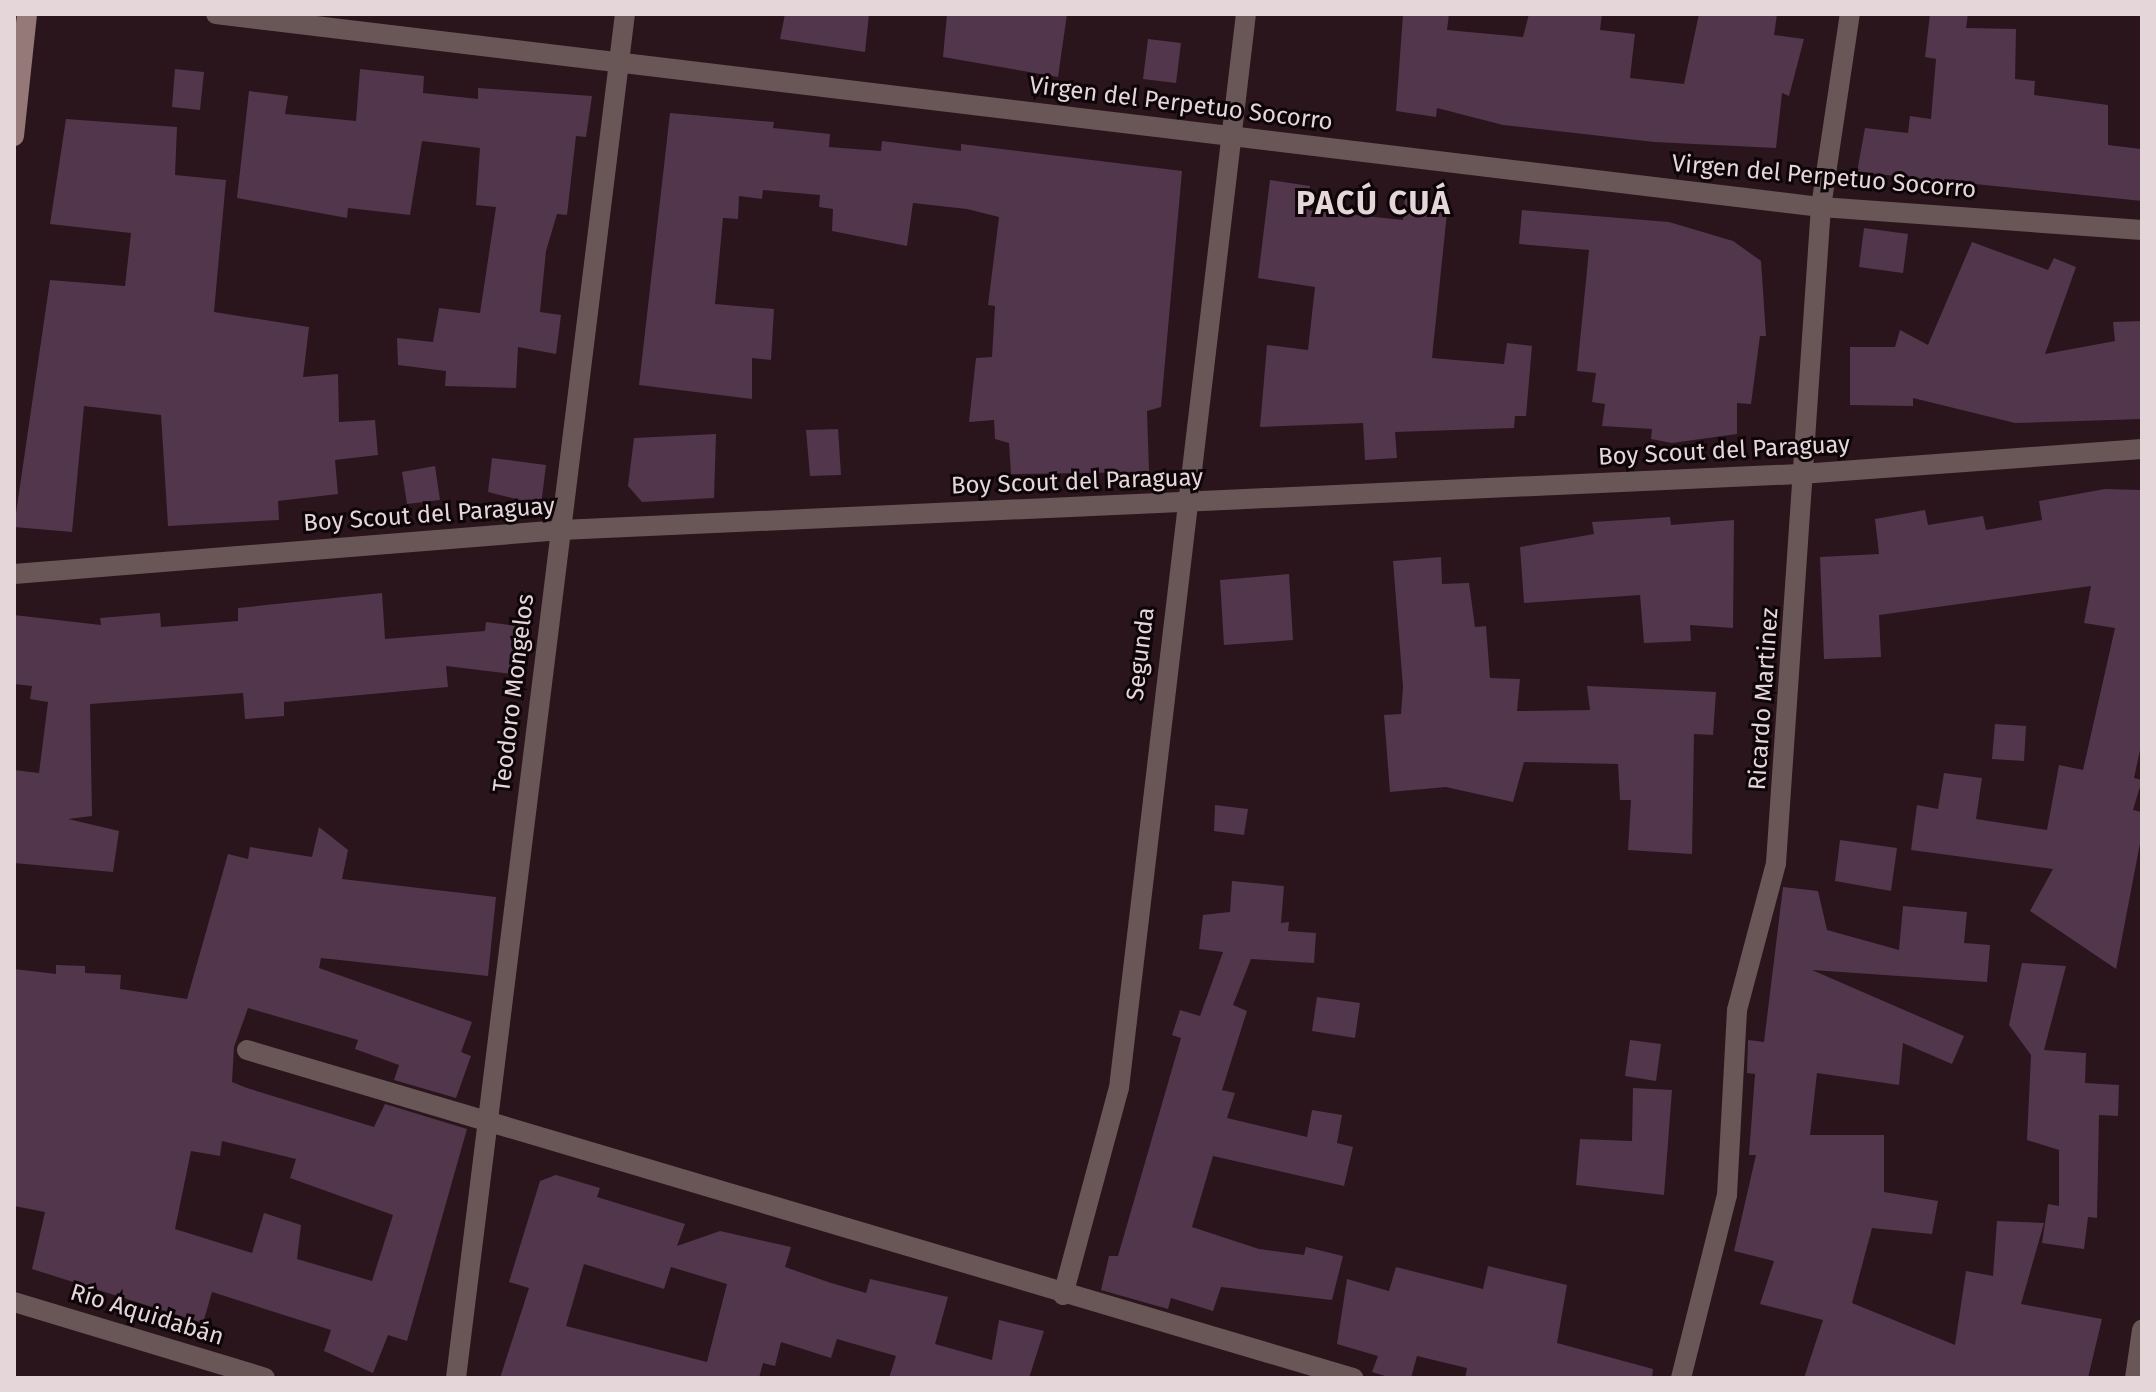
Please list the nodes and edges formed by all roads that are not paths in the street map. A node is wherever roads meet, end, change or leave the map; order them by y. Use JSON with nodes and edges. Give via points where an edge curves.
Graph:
{"nodes":[{"id":1,"x":27,"y":14,"type":"edge"},
{"id":2,"x":216,"y":14,"type":"edge"},
{"id":3,"x":625,"y":14,"type":"edge"},
{"id":4,"x":1246,"y":14,"type":"edge"},
{"id":5,"x":1850,"y":14,"type":"edge"},
{"id":6,"x":618,"y":67,"type":"junction"},
{"id":7,"x":1231,"y":135,"type":"junction"},
{"id":8,"x":14,"y":136,"type":"edge"},
{"id":9,"x":1821,"y":207,"type":"junction"},
{"id":10,"x":2142,"y":230,"type":"edge"},
{"id":11,"x":2142,"y":449,"type":"edge"},
{"id":12,"x":1801,"y":474,"type":"junction"},
{"id":13,"x":1186,"y":504,"type":"junction"},
{"id":14,"x":561,"y":530,"type":"junction"},
{"id":15,"x":14,"y":574,"type":"edge"},
{"id":16,"x":247,"y":1050,"type":"dead end"},
{"id":17,"x":488,"y":1122,"type":"junction"},
{"id":18,"x":1063,"y":1295,"type":"junction"},
{"id":19,"x":14,"y":1302,"type":"edge"},
{"id":20,"x":2142,"y":1330,"type":"edge"},
{"id":21,"x":265,"y":1378,"type":"edge"},
{"id":22,"x":456,"y":1378,"type":"edge"},
{"id":23,"x":1353,"y":1378,"type":"edge"},
{"id":24,"x":1681,"y":1378,"type":"edge"},
{"id":25,"x":2135,"y":1378,"type":"edge"}],
"edges":[{"from":1,"to":8,"type":"main road"},
{"from":2,"to":6,"type":"street","name":"Virgen del Perpetuo Socorro"},
{"from":3,"to":6,"type":"street","name":"Teodoro Mongelos"},
{"from":4,"to":7,"type":"street","name":"Segunda"},
{"from":5,"to":9,"type":"street","name":"Ricardo Martinez"},
{"from":6,"to":7,"type":"street","name":"Virgen del Perpetuo Socorro"},
{"from":6,"to":14,"type":"street","name":"Teodoro Mongelos"},
{"from":7,"to":9,"type":"street","name":"Virgen del Perpetuo Socorro"},
{"from":7,"to":13,"type":"street","name":"Segunda"},
{"from":9,"to":10,"type":"street","name":"Virgen del Perpetuo Socorro"},
{"from":9,"to":12,"type":"street","name":"Ricardo Martinez"},
{"from":11,"to":12,"type":"street","name":"Boy Scout del Paraguay"},
{"from":12,"to":13,"type":"street","name":"Boy Scout del Paraguay"},
{"from":12,"to":24,"type":"street","name":"Ricardo Martinez","via":[[1776,863],[1737,1010],[1727,1195]]},
{"from":13,"to":14,"type":"street","name":"Boy Scout del Paraguay"},
{"from":13,"to":18,"type":"street","name":"Segunda","via":[[1119,1088]]},
{"from":14,"to":15,"type":"street","name":"Boy Scout del Paraguay"},
{"from":14,"to":17,"type":"street","name":"Teodoro Mongelos"},
{"from":16,"to":17,"type":"street"},
{"from":17,"to":18,"type":"street"},
{"from":17,"to":22,"type":"street","name":"Teodoro Mongelos"},
{"from":18,"to":23,"type":"street"},
{"from":19,"to":21,"type":"street","name":"Río Aquidabán"},
{"from":20,"to":25,"type":"street"}]}
